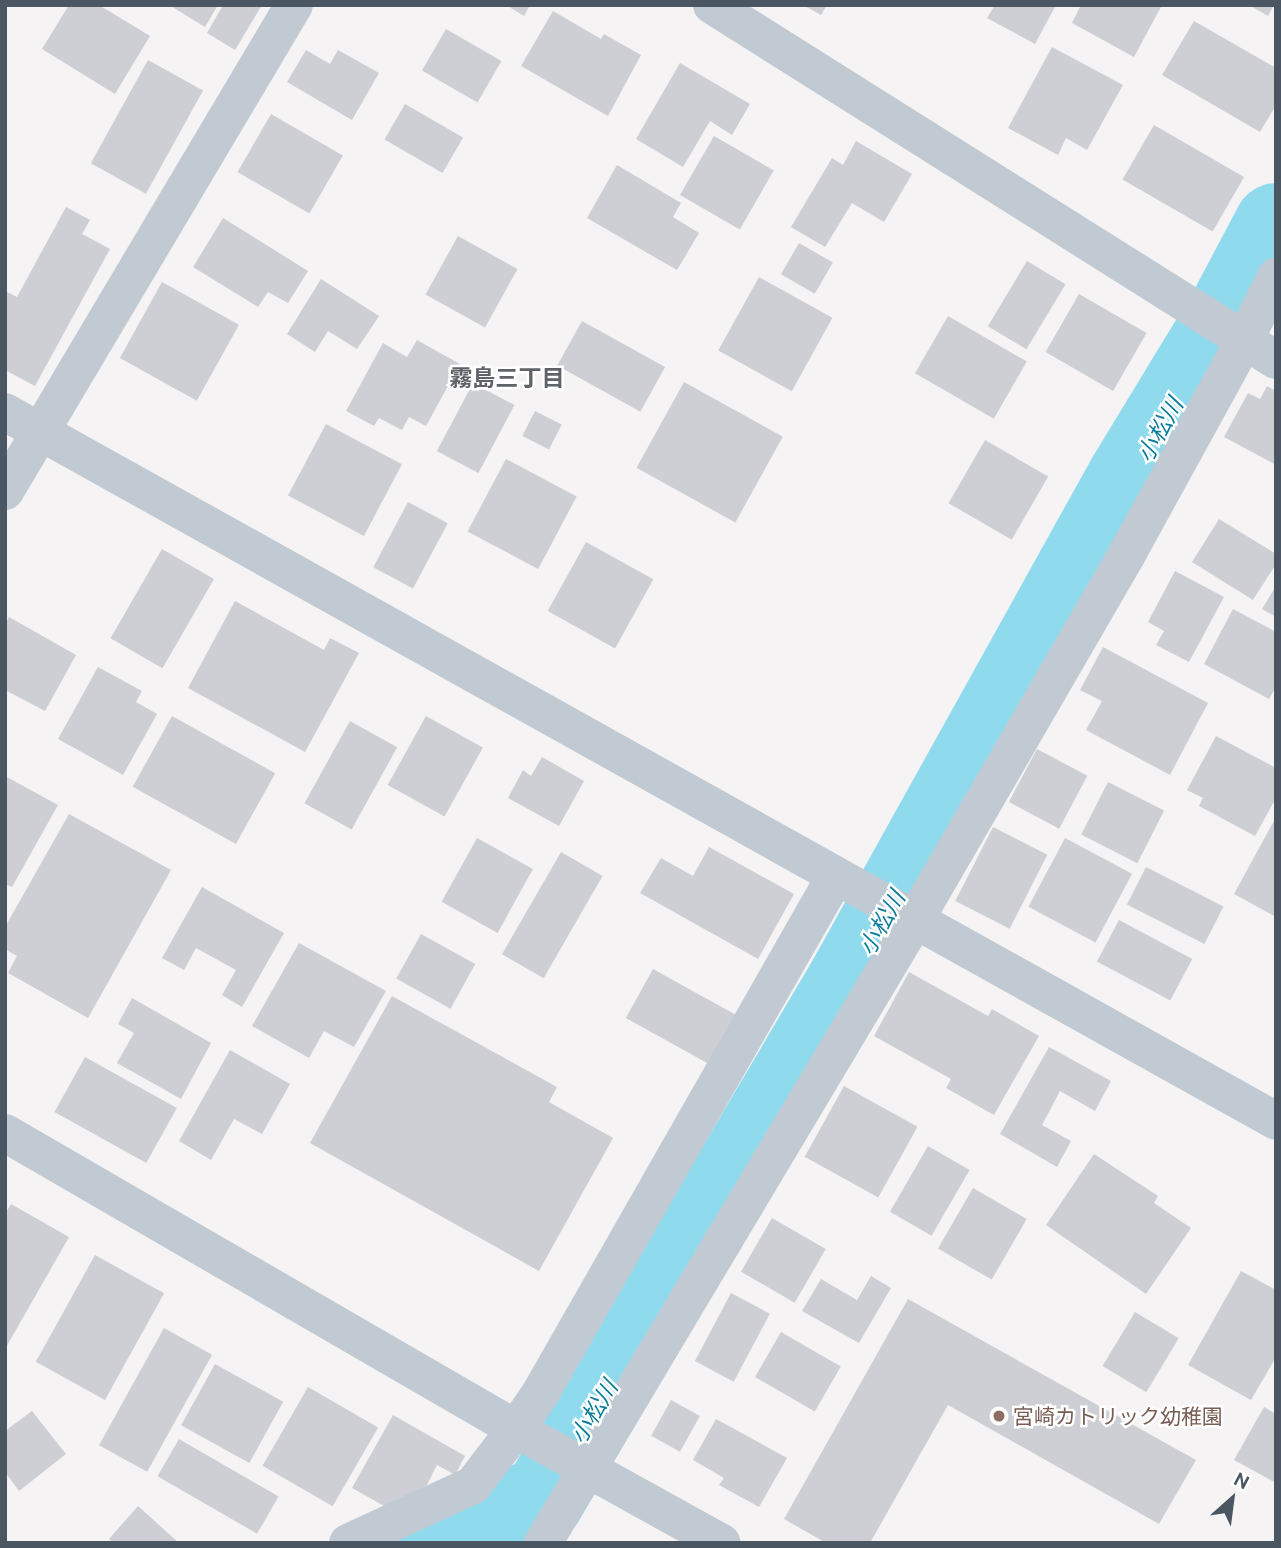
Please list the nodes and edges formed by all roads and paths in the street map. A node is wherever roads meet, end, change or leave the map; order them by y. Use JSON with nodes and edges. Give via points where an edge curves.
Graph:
{"nodes":[{"id":1,"x":294,"y":5,"type":"edge"},
{"id":2,"x":712,"y":5,"type":"edge"},
{"id":3,"x":1276,"y":277,"type":"edge"},
{"id":4,"x":1260,"y":350,"type":"edge"},
{"id":5,"x":5,"y":412,"type":"edge"},
{"id":6,"x":41,"y":432,"type":"junction"},
{"id":7,"x":5,"y":491,"type":"edge"},
{"id":8,"x":835,"y":877,"type":"junction"},
{"id":9,"x":915,"y":920,"type":"junction"},
{"id":10,"x":1276,"y":1121,"type":"edge"},
{"id":11,"x":5,"y":1133,"type":"edge"},
{"id":12,"x":516,"y":1429,"type":"junction"},
{"id":13,"x":587,"y":1469,"type":"junction"},
{"id":14,"x":540,"y":1540,"type":"edge"},
{"id":15,"x":348,"y":1543,"type":"edge"},
{"id":16,"x":722,"y":1543,"type":"edge"}],
"edges":[{"from":1,"to":6,"type":"street"},
{"from":2,"to":4,"type":"street"},
{"from":3,"to":4,"type":"street"},
{"from":4,"to":9,"type":"street","via":[[1127,554]]},
{"from":5,"to":6,"type":"street"},
{"from":6,"to":7,"type":"street"},
{"from":6,"to":8,"type":"street"},
{"from":8,"to":9,"type":"street"},
{"from":8,"to":12,"type":"street"},
{"from":9,"to":10,"type":"street"},
{"from":9,"to":13,"type":"street"},
{"from":11,"to":12,"type":"street"},
{"from":12,"to":13,"type":"street"},
{"from":12,"to":15,"type":"street","via":[[473,1485]]},
{"from":13,"to":14,"type":"street"},
{"from":13,"to":16,"type":"street"}]}
